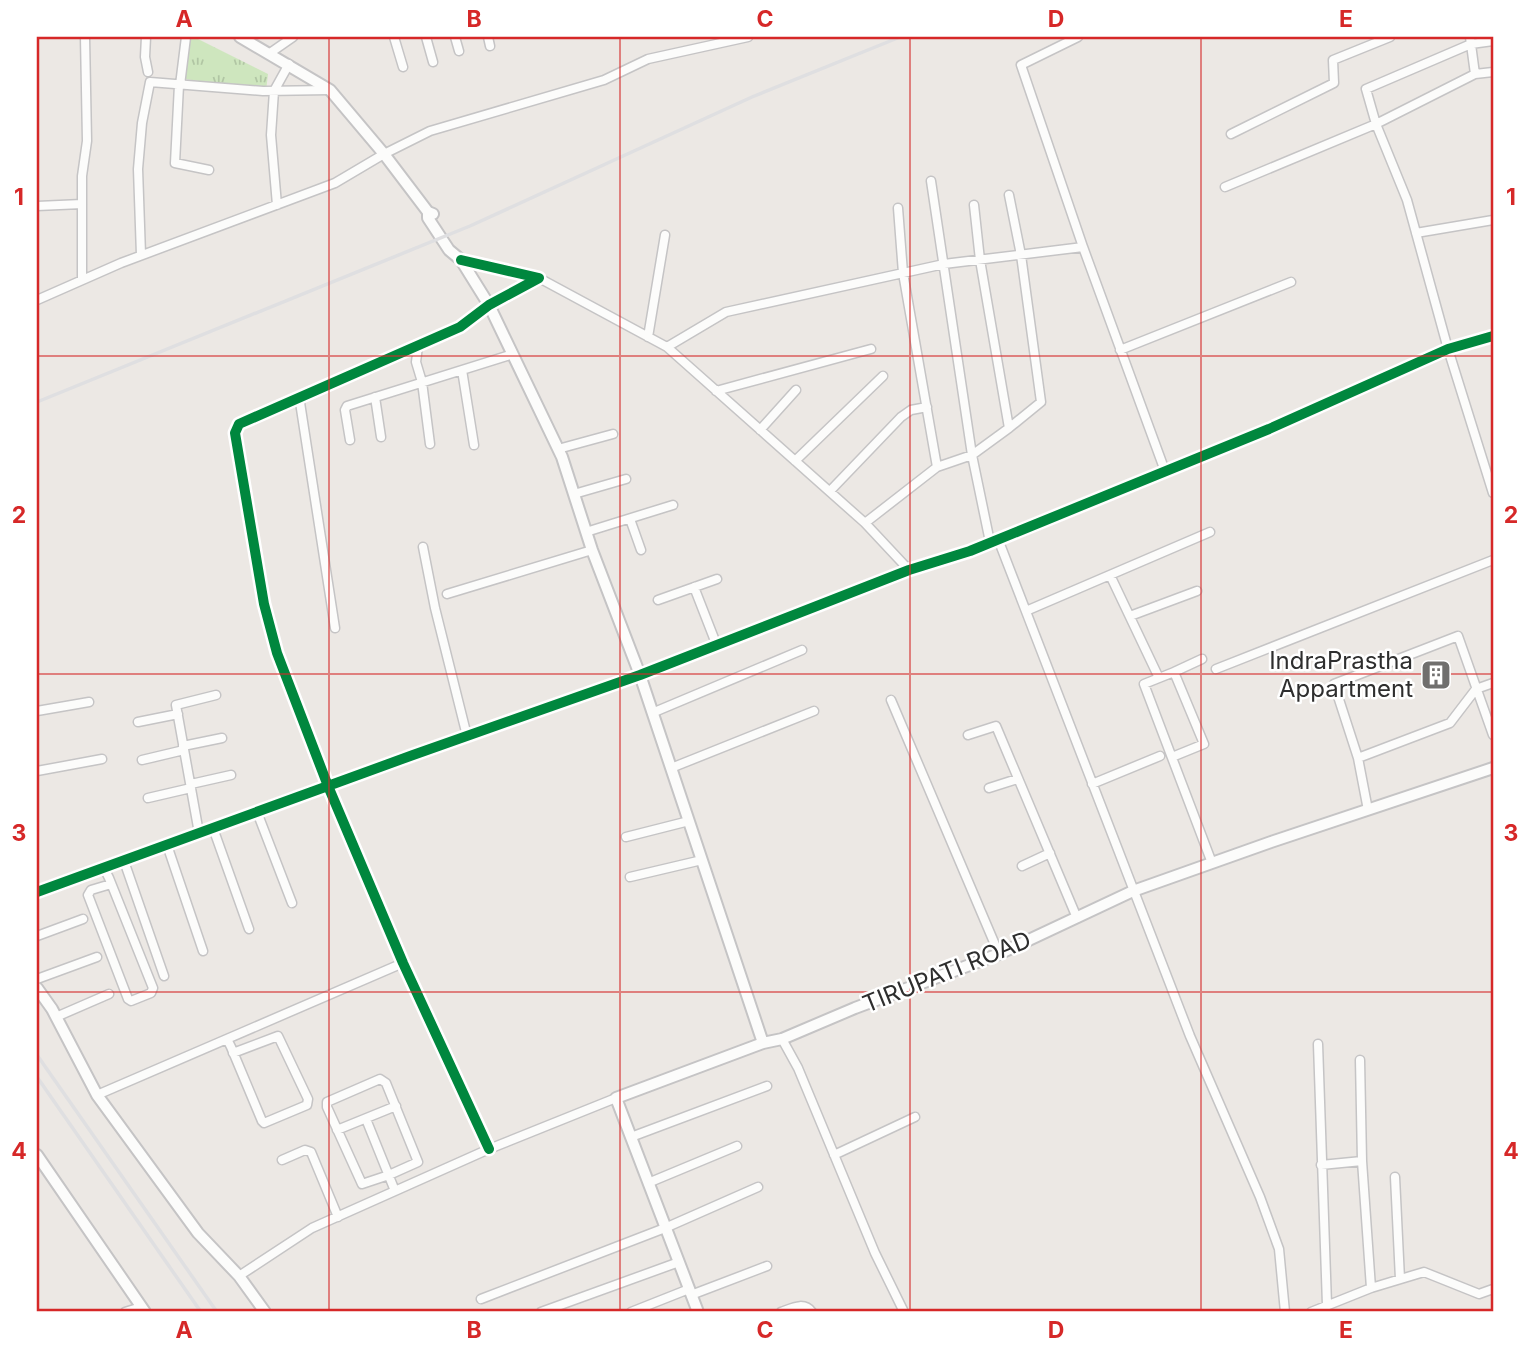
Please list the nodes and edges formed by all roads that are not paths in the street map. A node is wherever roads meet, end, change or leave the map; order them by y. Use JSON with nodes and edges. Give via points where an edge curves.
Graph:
{"nodes":[{"id":1,"x":85,"y":37,"type":"edge"},
{"id":2,"x":146,"y":37,"type":"edge"},
{"id":3,"x":186,"y":37,"type":"edge"},
{"id":4,"x":240,"y":37,"type":"edge"},
{"id":5,"x":293,"y":37,"type":"edge"},
{"id":6,"x":394,"y":37,"type":"edge"},
{"id":7,"x":426,"y":37,"type":"edge"},
{"id":8,"x":455,"y":37,"type":"edge"},
{"id":9,"x":748,"y":37,"type":"edge"},
{"id":10,"x":1078,"y":37,"type":"edge"},
{"id":11,"x":1390,"y":37,"type":"edge"},
{"id":12,"x":1493,"y":40,"type":"edge"},
{"id":13,"x":1470,"y":41,"type":"edge"},
{"id":14,"x":459,"y":51,"type":"dead end"},
{"id":15,"x":271,"y":53,"type":"junction"},
{"id":16,"x":433,"y":62,"type":"dead end"},
{"id":17,"x":289,"y":64,"type":"junction"},
{"id":18,"x":403,"y":68,"type":"dead end"},
{"id":19,"x":148,"y":72,"type":"dead end"},
{"id":20,"x":1493,"y":72,"type":"edge"},
{"id":21,"x":1475,"y":74,"type":"junction"},
{"id":22,"x":179,"y":85,"type":"junction"},
{"id":23,"x":330,"y":90,"type":"junction"},
{"id":24,"x":274,"y":91,"type":"junction"},
{"id":25,"x":1376,"y":124,"type":"junction"},
{"id":26,"x":1231,"y":134,"type":"dead end"},
{"id":27,"x":384,"y":154,"type":"junction"},
{"id":28,"x":209,"y":170,"type":"dead end"},
{"id":29,"x":931,"y":181,"type":"dead end"},
{"id":30,"x":1225,"y":187,"type":"dead end"},
{"id":31,"x":1009,"y":195,"type":"dead end"},
{"id":32,"x":82,"y":204,"type":"junction"},
{"id":33,"x":277,"y":205,"type":"junction"},
{"id":34,"x":974,"y":205,"type":"dead end"},
{"id":35,"x":37,"y":206,"type":"edge"},
{"id":36,"x":898,"y":208,"type":"dead end"},
{"id":37,"x":1493,"y":220,"type":"edge"},
{"id":38,"x":1416,"y":233,"type":"junction"},
{"id":39,"x":666,"y":235,"type":"dead end"},
{"id":40,"x":1083,"y":247,"type":"junction"},
{"id":41,"x":141,"y":255,"type":"junction"},
{"id":42,"x":1021,"y":255,"type":"junction"},
{"id":43,"x":457,"y":256,"type":"junction"},
{"id":44,"x":980,"y":260,"type":"junction"},
{"id":45,"x":944,"y":264,"type":"junction"},
{"id":46,"x":903,"y":273,"type":"junction"},
{"id":47,"x":539,"y":278,"type":"junction"},
{"id":48,"x":82,"y":279,"type":"junction"},
{"id":49,"x":1291,"y":282,"type":"dead end"},
{"id":50,"x":37,"y":300,"type":"edge"},
{"id":51,"x":489,"y":305,"type":"junction"},
{"id":52,"x":1493,"y":336,"type":"edge"},
{"id":53,"x":648,"y":337,"type":"junction"},
{"id":54,"x":418,"y":346,"type":"junction"},
{"id":55,"x":667,"y":347,"type":"junction"},
{"id":56,"x":871,"y":349,"type":"dead end"},
{"id":57,"x":1448,"y":349,"type":"junction"},
{"id":58,"x":1120,"y":350,"type":"junction"},
{"id":59,"x":513,"y":354,"type":"junction"},
{"id":60,"x":461,"y":370,"type":"junction"},
{"id":61,"x":883,"y":376,"type":"dead end"},
{"id":62,"x":422,"y":382,"type":"junction"},
{"id":63,"x":796,"y":390,"type":"dead end"},
{"id":64,"x":716,"y":391,"type":"junction"},
{"id":65,"x":299,"y":396,"type":"junction"},
{"id":66,"x":375,"y":397,"type":"junction"},
{"id":67,"x":927,"y":407,"type":"junction"},
{"id":68,"x":1009,"y":428,"type":"junction"},
{"id":69,"x":760,"y":430,"type":"junction"},
{"id":70,"x":613,"y":434,"type":"dead end"},
{"id":71,"x":381,"y":438,"type":"dead end"},
{"id":72,"x":350,"y":440,"type":"dead end"},
{"id":73,"x":430,"y":444,"type":"dead end"},
{"id":74,"x":474,"y":445,"type":"dead end"},
{"id":75,"x":558,"y":449,"type":"junction"},
{"id":76,"x":972,"y":455,"type":"junction"},
{"id":77,"x":795,"y":461,"type":"junction"},
{"id":78,"x":937,"y":467,"type":"junction"},
{"id":79,"x":1165,"y":471,"type":"junction"},
{"id":80,"x":626,"y":479,"type":"dead end"},
{"id":81,"x":830,"y":491,"type":"junction"},
{"id":82,"x":1493,"y":493,"type":"edge"},
{"id":83,"x":574,"y":494,"type":"junction"},
{"id":84,"x":673,"y":505,"type":"dead end"},
{"id":85,"x":630,"y":519,"type":"junction"},
{"id":86,"x":865,"y":523,"type":"junction"},
{"id":87,"x":1210,"y":531,"type":"dead end"},
{"id":88,"x":586,"y":532,"type":"junction"},
{"id":89,"x":994,"y":541,"type":"junction"},
{"id":90,"x":423,"y":547,"type":"dead end"},
{"id":91,"x":592,"y":550,"type":"junction"},
{"id":92,"x":641,"y":550,"type":"dead end"},
{"id":93,"x":1493,"y":560,"type":"edge"},
{"id":94,"x":909,"y":570,"type":"junction"},
{"id":95,"x":1110,"y":575,"type":"junction"},
{"id":96,"x":717,"y":579,"type":"dead end"},
{"id":97,"x":694,"y":587,"type":"junction"},
{"id":98,"x":1197,"y":591,"type":"dead end"},
{"id":99,"x":447,"y":594,"type":"dead end"},
{"id":100,"x":658,"y":600,"type":"dead end"},
{"id":101,"x":1026,"y":611,"type":"junction"},
{"id":102,"x":1130,"y":615,"type":"junction"},
{"id":103,"x":335,"y":628,"type":"dead end"},
{"id":104,"x":717,"y":646,"type":"junction"},
{"id":105,"x":802,"y":650,"type":"dead end"},
{"id":106,"x":1202,"y":659,"type":"dead end"},
{"id":107,"x":1216,"y":669,"type":"dead end"},
{"id":108,"x":1174,"y":672,"type":"junction"},
{"id":109,"x":640,"y":676,"type":"junction"},
{"id":110,"x":1159,"y":678,"type":"junction"},
{"id":111,"x":1493,"y":683,"type":"edge"},
{"id":112,"x":1476,"y":689,"type":"junction"},
{"id":113,"x":216,"y":695,"type":"dead end"},
{"id":114,"x":891,"y":700,"type":"dead end"},
{"id":115,"x":89,"y":702,"type":"dead end"},
{"id":116,"x":37,"y":711,"type":"edge"},
{"id":117,"x":814,"y":711,"type":"dead end"},
{"id":118,"x":178,"y":713,"type":"junction"},
{"id":119,"x":652,"y":713,"type":"junction"},
{"id":120,"x":138,"y":722,"type":"dead end"},
{"id":121,"x":1493,"y":735,"type":"edge"},
{"id":122,"x":467,"y":736,"type":"junction"},
{"id":123,"x":968,"y":736,"type":"dead end"},
{"id":124,"x":222,"y":738,"type":"dead end"},
{"id":125,"x":184,"y":748,"type":"junction"},
{"id":126,"x":1160,"y":755,"type":"dead end"},
{"id":127,"x":1172,"y":757,"type":"junction"},
{"id":128,"x":1359,"y":758,"type":"junction"},
{"id":129,"x":102,"y":759,"type":"dead end"},
{"id":130,"x":142,"y":760,"type":"dead end"},
{"id":131,"x":671,"y":768,"type":"junction"},
{"id":132,"x":1493,"y":768,"type":"edge"},
{"id":133,"x":37,"y":771,"type":"edge"},
{"id":134,"x":230,"y":775,"type":"dead end"},
{"id":135,"x":1017,"y":779,"type":"junction"},
{"id":136,"x":1092,"y":784,"type":"junction"},
{"id":137,"x":191,"y":786,"type":"junction"},
{"id":138,"x":328,"y":786,"type":"junction"},
{"id":139,"x":989,"y":788,"type":"dead end"},
{"id":140,"x":148,"y":798,"type":"dead end"},
{"id":141,"x":1368,"y":810,"type":"junction"},
{"id":142,"x":257,"y":812,"type":"junction"},
{"id":143,"x":689,"y":821,"type":"junction"},
{"id":144,"x":213,"y":828,"type":"junction"},
{"id":145,"x":200,"y":833,"type":"junction"},
{"id":146,"x":626,"y":837,"type":"dead end"},
{"id":147,"x":167,"y":845,"type":"junction"},
{"id":148,"x":1050,"y":853,"type":"junction"},
{"id":149,"x":124,"y":860,"type":"junction"},
{"id":150,"x":702,"y":860,"type":"junction"},
{"id":151,"x":1212,"y":863,"type":"junction"},
{"id":152,"x":1022,"y":866,"type":"dead end"},
{"id":153,"x":104,"y":868,"type":"junction"},
{"id":154,"x":630,"y":877,"type":"dead end"},
{"id":155,"x":111,"y":884,"type":"junction"},
{"id":156,"x":1133,"y":891,"type":"junction"},
{"id":157,"x":37,"y":892,"type":"edge"},
{"id":158,"x":292,"y":903,"type":"dead end"},
{"id":159,"x":1077,"y":918,"type":"junction"},
{"id":160,"x":83,"y":919,"type":"dead end"},
{"id":161,"x":249,"y":929,"type":"dead end"},
{"id":162,"x":37,"y":936,"type":"edge"},
{"id":163,"x":203,"y":951,"type":"dead end"},
{"id":164,"x":999,"y":954,"type":"junction"},
{"id":165,"x":97,"y":957,"type":"dead end"},
{"id":166,"x":403,"y":963,"type":"junction"},
{"id":167,"x":164,"y":976,"type":"dead end"},
{"id":168,"x":37,"y":979,"type":"edge"},
{"id":169,"x":37,"y":988,"type":"edge"},
{"id":170,"x":109,"y":994,"type":"dead end"},
{"id":171,"x":56,"y":1017,"type":"junction"},
{"id":172,"x":227,"y":1039,"type":"junction"},
{"id":173,"x":782,"y":1039,"type":"junction"},
{"id":174,"x":763,"y":1043,"type":"junction"},
{"id":175,"x":1318,"y":1044,"type":"dead end"},
{"id":176,"x":233,"y":1053,"type":"junction"},
{"id":177,"x":1360,"y":1060,"type":"dead end"},
{"id":178,"x":766,"y":1086,"type":"dead end"},
{"id":179,"x":97,"y":1095,"type":"junction"},
{"id":180,"x":616,"y":1098,"type":"junction"},
{"id":181,"x":396,"y":1106,"type":"junction"},
{"id":182,"x":915,"y":1117,"type":"dead end"},
{"id":183,"x":366,"y":1119,"type":"junction"},
{"id":184,"x":337,"y":1130,"type":"junction"},
{"id":185,"x":631,"y":1138,"type":"junction"},
{"id":186,"x":737,"y":1146,"type":"dead end"},
{"id":187,"x":489,"y":1149,"type":"junction"},
{"id":188,"x":37,"y":1155,"type":"edge"},
{"id":189,"x":834,"y":1155,"type":"junction"},
{"id":190,"x":282,"y":1160,"type":"dead end"},
{"id":191,"x":1362,"y":1161,"type":"junction"},
{"id":192,"x":1321,"y":1165,"type":"junction"},
{"id":193,"x":389,"y":1175,"type":"junction"},
{"id":194,"x":1395,"y":1177,"type":"dead end"},
{"id":195,"x":648,"y":1183,"type":"junction"},
{"id":196,"x":758,"y":1187,"type":"dead end"},
{"id":197,"x":395,"y":1191,"type":"junction"},
{"id":198,"x":338,"y":1217,"type":"junction"},
{"id":199,"x":665,"y":1228,"type":"junction"},
{"id":200,"x":679,"y":1262,"type":"junction"},
{"id":201,"x":767,"y":1266,"type":"dead end"},
{"id":202,"x":239,"y":1276,"type":"junction"},
{"id":203,"x":1400,"y":1279,"type":"junction"},
{"id":204,"x":1371,"y":1288,"type":"junction"},
{"id":205,"x":1493,"y":1289,"type":"edge"},
{"id":206,"x":690,"y":1292,"type":"junction"},
{"id":207,"x":481,"y":1299,"type":"dead end"},
{"id":208,"x":1327,"y":1305,"type":"junction"},
{"id":209,"x":143,"y":1309,"type":"edge"},
{"id":210,"x":125,"y":1312,"type":"edge"},
{"id":211,"x":265,"y":1312,"type":"edge"},
{"id":212,"x":541,"y":1312,"type":"edge"},
{"id":213,"x":631,"y":1312,"type":"edge"},
{"id":214,"x":698,"y":1312,"type":"edge"},
{"id":215,"x":781,"y":1312,"type":"edge"},
{"id":216,"x":812,"y":1312,"type":"edge"},
{"id":217,"x":904,"y":1312,"type":"edge"},
{"id":218,"x":1285,"y":1312,"type":"edge"},
{"id":219,"x":1311,"y":1312,"type":"edge"}],
"edges":[{"from":1,"to":32,"type":"street","via":[[87,141]]},
{"from":2,"to":19,"type":"street"},
{"from":3,"to":22,"type":"street"},
{"from":4,"to":15,"type":"street"},
{"from":5,"to":15,"type":"street"},
{"from":6,"to":18,"type":"street"},
{"from":7,"to":16,"type":"street"},
{"from":8,"to":14,"type":"street"},
{"from":9,"to":27,"type":"street","via":[[648,59],[604,80],[430,131]]},
{"from":10,"to":40,"type":"street","via":[[1021,65]]},
{"from":11,"to":26,"type":"street","via":[[1333,60],[1334,83]]},
{"from":12,"to":13,"type":"street"},
{"from":13,"to":21,"type":"street"},
{"from":13,"to":25,"type":"street","via":[[1366,89]]},
{"from":15,"to":17,"type":"street"},
{"from":17,"to":23,"type":"street"},
{"from":17,"to":24,"type":"street"},
{"from":20,"to":21,"type":"street"},
{"from":21,"to":25,"type":"street"},
{"from":22,"to":24,"type":"street"},
{"from":22,"to":28,"type":"street","via":[[175,163]]},
{"from":22,"to":41,"type":"street","via":[[150,82],[138,169]]},
{"from":23,"to":24,"type":"street"},
{"from":23,"to":27,"type":"street"},
{"from":24,"to":33,"type":"street","via":[[271,135]]},
{"from":25,"to":30,"type":"street"},
{"from":25,"to":38,"type":"street"},
{"from":27,"to":33,"type":"street","via":[[335,183]]},
{"from":27,"to":43,"type":"street"},
{"from":29,"to":45,"type":"street"},
{"from":31,"to":42,"type":"street"},
{"from":32,"to":35,"type":"street"},
{"from":32,"to":48,"type":"street"},
{"from":33,"to":41,"type":"street"},
{"from":34,"to":44,"type":"street"},
{"from":36,"to":46,"type":"street"},
{"from":37,"to":38,"type":"street"},
{"from":38,"to":57,"type":"street"},
{"from":39,"to":53,"type":"street"},
{"from":40,"to":42,"type":"street"},
{"from":40,"to":58,"type":"street"},
{"from":41,"to":48,"type":"street"},
{"from":42,"to":44,"type":"street"},
{"from":42,"to":68,"type":"street","via":[[1041,402]]},
{"from":43,"to":47,"type":"street"},
{"from":43,"to":51,"type":"street"},
{"from":44,"to":45,"type":"street"},
{"from":44,"to":68,"type":"street"},
{"from":45,"to":46,"type":"street"},
{"from":45,"to":76,"type":"street"},
{"from":46,"to":55,"type":"street","via":[[726,312]]},
{"from":46,"to":67,"type":"street"},
{"from":47,"to":51,"type":"street"},
{"from":47,"to":53,"type":"street"},
{"from":48,"to":50,"type":"street"},
{"from":49,"to":58,"type":"street"},
{"from":51,"to":54,"type":"street","via":[[460,327]]},
{"from":51,"to":59,"type":"street"},
{"from":52,"to":57,"type":"street"},
{"from":53,"to":55,"type":"street"},
{"from":54,"to":62,"type":"street","via":[[416,362]]},
{"from":54,"to":65,"type":"street"},
{"from":55,"to":64,"type":"street"},
{"from":56,"to":64,"type":"street"},
{"from":57,"to":79,"type":"street"},
{"from":57,"to":82,"type":"street"},
{"from":58,"to":79,"type":"street"},
{"from":59,"to":60,"type":"street"},
{"from":59,"to":75,"type":"street"},
{"from":60,"to":62,"type":"street"},
{"from":60,"to":74,"type":"street"},
{"from":61,"to":77,"type":"street"},
{"from":62,"to":66,"type":"street"},
{"from":62,"to":73,"type":"street"},
{"from":63,"to":69,"type":"street"},
{"from":64,"to":69,"type":"street"},
{"from":65,"to":103,"type":"street"},
{"from":65,"to":138,"type":"street","via":[[239,424],[235,433],[264,604],[277,653]]},
{"from":66,"to":71,"type":"street"},
{"from":66,"to":72,"type":"street","via":[[347,406]]},
{"from":67,"to":78,"type":"street"},
{"from":67,"to":81,"type":"street","via":[[901,417]]},
{"from":68,"to":76,"type":"street"},
{"from":69,"to":77,"type":"street"},
{"from":70,"to":75,"type":"street"},
{"from":75,"to":83,"type":"street"},
{"from":76,"to":78,"type":"street"},
{"from":76,"to":89,"type":"street"},
{"from":77,"to":81,"type":"street"},
{"from":78,"to":86,"type":"street"},
{"from":79,"to":89,"type":"street"},
{"from":80,"to":83,"type":"street"},
{"from":81,"to":86,"type":"street"},
{"from":83,"to":88,"type":"street"},
{"from":84,"to":85,"type":"street"},
{"from":85,"to":88,"type":"street"},
{"from":85,"to":92,"type":"street"},
{"from":86,"to":94,"type":"street"},
{"from":87,"to":95,"type":"street"},
{"from":88,"to":91,"type":"street"},
{"from":89,"to":94,"type":"street"},
{"from":89,"to":101,"type":"street"},
{"from":90,"to":122,"type":"street"},
{"from":91,"to":99,"type":"street"},
{"from":91,"to":109,"type":"street"},
{"from":93,"to":107,"type":"street"},
{"from":94,"to":104,"type":"street"},
{"from":95,"to":101,"type":"street"},
{"from":95,"to":102,"type":"street"},
{"from":96,"to":97,"type":"street"},
{"from":97,"to":100,"type":"street"},
{"from":97,"to":104,"type":"street"},
{"from":98,"to":102,"type":"street"},
{"from":101,"to":136,"type":"street"},
{"from":102,"to":110,"type":"street"},
{"from":104,"to":109,"type":"street"},
{"from":105,"to":119,"type":"street"},
{"from":106,"to":108,"type":"street"},
{"from":108,"to":110,"type":"street"},
{"from":108,"to":127,"type":"street","via":[[1204,744]]},
{"from":109,"to":119,"type":"street"},
{"from":109,"to":122,"type":"street"},
{"from":110,"to":127,"type":"street","via":[[1144,684]]},
{"from":111,"to":112,"type":"street"},
{"from":112,"to":121,"type":"street"},
{"from":112,"to":128,"type":"street","via":[[1450,723]]},
{"from":112,"to":128,"type":"street","via":[[1458,636],[1334,684]]},
{"from":113,"to":118,"type":"street","via":[[178,703]]},
{"from":114,"to":164,"type":"street"},
{"from":115,"to":116,"type":"street"},
{"from":117,"to":131,"type":"street"},
{"from":118,"to":120,"type":"street"},
{"from":118,"to":125,"type":"street"},
{"from":119,"to":131,"type":"street"},
{"from":122,"to":138,"type":"street"},
{"from":123,"to":135,"type":"street","via":[[996,726]]},
{"from":124,"to":125,"type":"street"},
{"from":125,"to":130,"type":"street"},
{"from":125,"to":137,"type":"street"},
{"from":126,"to":136,"type":"street"},
{"from":127,"to":151,"type":"street"},
{"from":128,"to":141,"type":"street"},
{"from":129,"to":133,"type":"street"},
{"from":131,"to":143,"type":"street"},
{"from":132,"to":141,"type":"street","name":"TIRUPATI ROAD"},
{"from":134,"to":137,"type":"street"},
{"from":135,"to":139,"type":"street"},
{"from":135,"to":148,"type":"street"},
{"from":136,"to":156,"type":"street"},
{"from":137,"to":140,"type":"street"},
{"from":137,"to":145,"type":"street"},
{"from":138,"to":142,"type":"street"},
{"from":138,"to":166,"type":"street"},
{"from":141,"to":151,"type":"street","name":"TIRUPATI ROAD"},
{"from":142,"to":144,"type":"street"},
{"from":142,"to":158,"type":"street"},
{"from":143,"to":146,"type":"street"},
{"from":143,"to":150,"type":"street"},
{"from":144,"to":145,"type":"street"},
{"from":144,"to":161,"type":"street"},
{"from":145,"to":147,"type":"street"},
{"from":147,"to":149,"type":"street"},
{"from":147,"to":163,"type":"street"},
{"from":148,"to":152,"type":"street"},
{"from":148,"to":159,"type":"street"},
{"from":149,"to":153,"type":"street"},
{"from":149,"to":167,"type":"street"},
{"from":150,"to":154,"type":"street"},
{"from":150,"to":174,"type":"street"},
{"from":151,"to":156,"type":"street","name":"TIRUPATI ROAD"},
{"from":153,"to":155,"type":"street"},
{"from":153,"to":157,"type":"street"},
{"from":155,"to":155,"type":"street","via":[[153,988],[131,1001],[88,895]]},
{"from":156,"to":159,"type":"street","name":"TIRUPATI ROAD"},
{"from":156,"to":218,"type":"street","via":[[1279,1249]]},
{"from":159,"to":164,"type":"street","name":"TIRUPATI ROAD"},
{"from":160,"to":162,"type":"street"},
{"from":164,"to":173,"type":"street","name":"TIRUPATI ROAD"},
{"from":165,"to":168,"type":"street"},
{"from":166,"to":172,"type":"street"},
{"from":166,"to":187,"type":"street"},
{"from":169,"to":171,"type":"street"},
{"from":170,"to":171,"type":"street"},
{"from":171,"to":179,"type":"street"},
{"from":172,"to":176,"type":"street"},
{"from":172,"to":179,"type":"street"},
{"from":173,"to":174,"type":"street","name":"TIRUPATI ROAD"},
{"from":173,"to":189,"type":"street"},
{"from":174,"to":180,"type":"street","name":"TIRUPATI ROAD"},
{"from":175,"to":192,"type":"street"},
{"from":176,"to":176,"type":"street","via":[[264,1123],[307,1105],[278,1036]]},
{"from":177,"to":191,"type":"street"},
{"from":178,"to":185,"type":"street"},
{"from":179,"to":202,"type":"street","via":[[198,1233]]},
{"from":180,"to":185,"type":"street"},
{"from":180,"to":187,"type":"street"},
{"from":181,"to":183,"type":"street"},
{"from":181,"to":184,"type":"street","via":[[386,1083],[374,1082],[327,1102]]},
{"from":181,"to":193,"type":"street","via":[[418,1161]]},
{"from":182,"to":189,"type":"street"},
{"from":183,"to":184,"type":"street"},
{"from":183,"to":193,"type":"street"},
{"from":184,"to":193,"type":"street","via":[[362,1184]]},
{"from":185,"to":195,"type":"street"},
{"from":186,"to":195,"type":"street"},
{"from":187,"to":197,"type":"street"},
{"from":188,"to":209,"type":"street"},
{"from":189,"to":217,"type":"street"},
{"from":190,"to":198,"type":"street","via":[[305,1150],[312,1152]]},
{"from":191,"to":192,"type":"street"},
{"from":191,"to":204,"type":"street"},
{"from":192,"to":208,"type":"street"},
{"from":193,"to":197,"type":"street"},
{"from":194,"to":203,"type":"street"},
{"from":195,"to":199,"type":"street"},
{"from":196,"to":199,"type":"street"},
{"from":197,"to":198,"type":"street"},
{"from":198,"to":202,"type":"street","via":[[312,1228]]},
{"from":199,"to":200,"type":"street"},
{"from":199,"to":207,"type":"street"},
{"from":200,"to":206,"type":"street"},
{"from":200,"to":212,"type":"street"},
{"from":201,"to":206,"type":"street"},
{"from":202,"to":211,"type":"street"},
{"from":203,"to":204,"type":"street"},
{"from":203,"to":205,"type":"street","via":[[1424,1272],[1479,1294]]},
{"from":204,"to":208,"type":"street"},
{"from":206,"to":213,"type":"street"},
{"from":206,"to":214,"type":"street"},
{"from":208,"to":219,"type":"street"},
{"from":209,"to":210,"type":"street"},
{"from":215,"to":216,"type":"street","via":[[804,1306]]}]}
